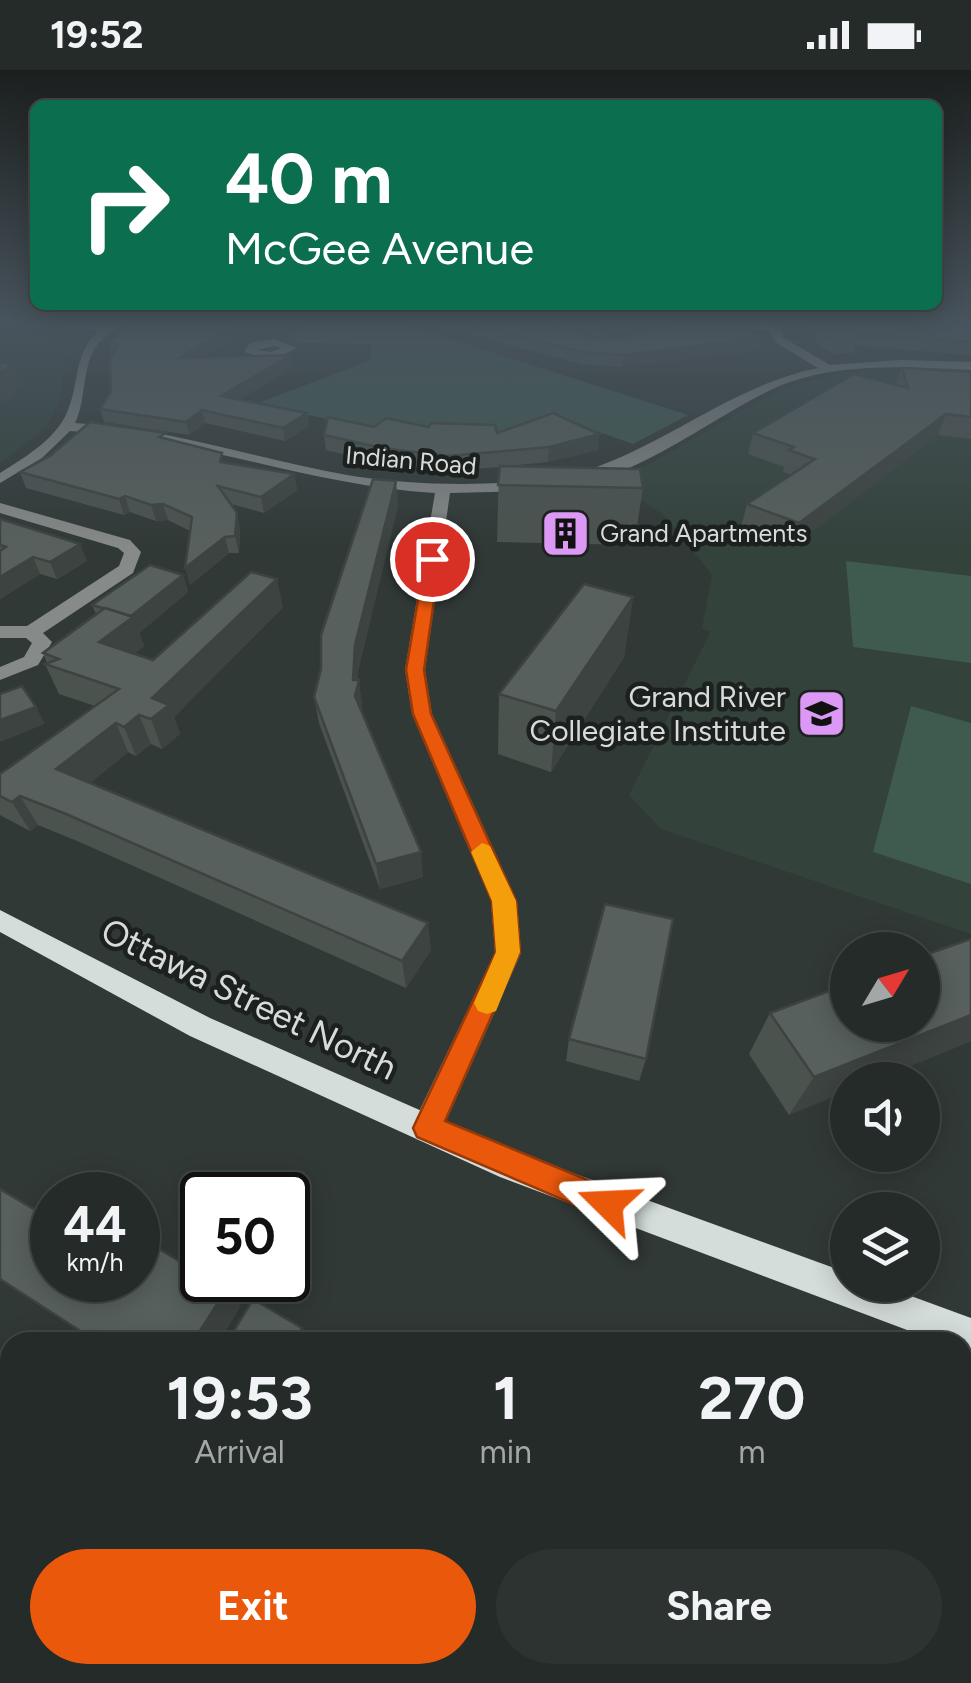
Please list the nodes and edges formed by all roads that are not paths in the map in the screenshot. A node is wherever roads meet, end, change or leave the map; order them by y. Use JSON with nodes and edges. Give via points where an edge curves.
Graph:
{"nodes":[{"id":1,"x":78,"y":398,"type":"edge"},
{"id":2,"x":747,"y":398,"type":"edge"},
{"id":3,"x":66,"y":428,"type":"junction"},
{"id":4,"x":0,"y":479,"type":"edge"},
{"id":5,"x":443,"y":490,"type":"junction"},
{"id":6,"x":0,"y":508,"type":"edge"},
{"id":7,"x":0,"y":632,"type":"edge"},
{"id":8,"x":31,"y":632,"type":"junction"},
{"id":9,"x":0,"y":674,"type":"edge"},
{"id":10,"x":0,"y":920,"type":"edge"},
{"id":11,"x":427,"y":1128,"type":"junction"},
{"id":12,"x":960,"y":1332,"type":"edge"}],
"edges":[{"from":1,"to":3,"type":"street"},
{"from":2,"to":5,"type":"street","name":"Indian Road","via":[[642,456],[557,483]]},
{"from":3,"to":4,"type":"street"},
{"from":3,"to":5,"type":"street","name":"Indian Road","via":[[139,430],[346,478]]},
{"from":5,"to":11,"type":"street","via":[[415,670],[422,714],[504,901],[508,952]]},
{"from":6,"to":8,"type":"street","via":[[124,544],[132,552],[127,568]]},
{"from":7,"to":8,"type":"street"},
{"from":8,"to":9,"type":"street","via":[[41,638],[41,650],[31,662]]},
{"from":10,"to":11,"type":"main road","name":"Ottawa Street North","via":[[200,1027]]},
{"from":11,"to":12,"type":"main road","name":"Ottawa Street North","via":[[641,1216]]}]}
